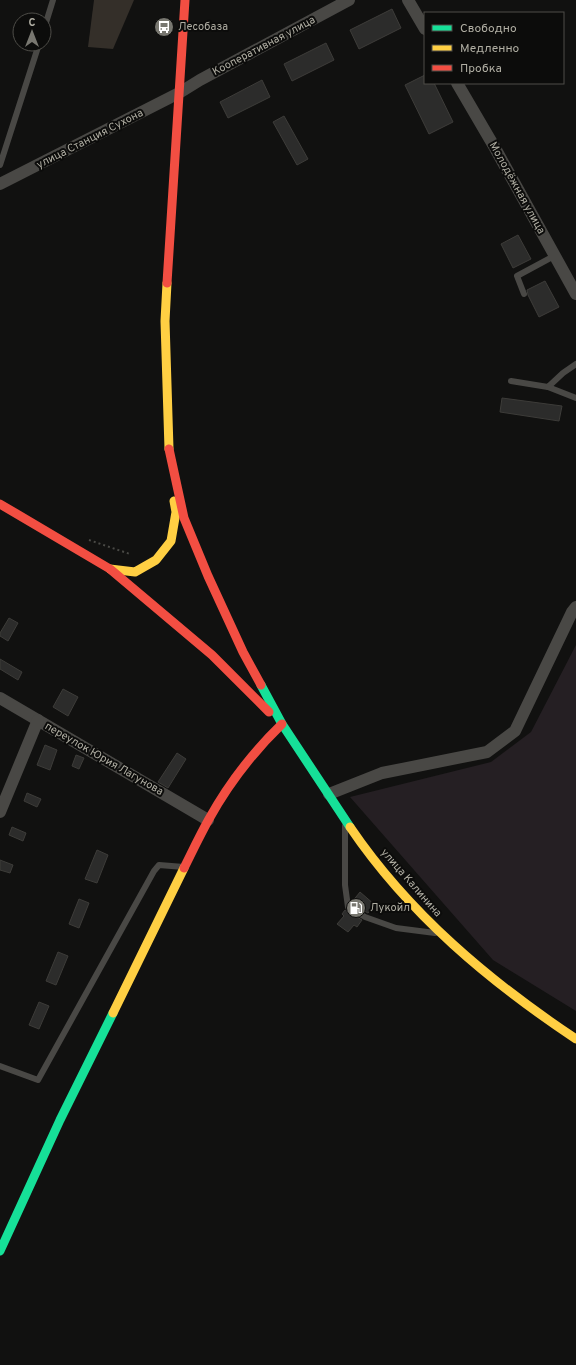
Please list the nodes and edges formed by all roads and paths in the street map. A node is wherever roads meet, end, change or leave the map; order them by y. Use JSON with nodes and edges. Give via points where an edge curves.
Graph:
{"nodes":[{"id":1,"x":54,"y":0,"type":"edge"},
{"id":2,"x":185,"y":0,"type":"edge"},
{"id":3,"x":349,"y":0,"type":"edge"},
{"id":4,"x":408,"y":0,"type":"edge"},
{"id":5,"x":50,"y":12,"type":"edge"},
{"id":6,"x":424,"y":27,"type":"edge"},
{"id":7,"x":36,"y":52,"type":"edge"},
{"id":8,"x":458,"y":84,"type":"edge"},
{"id":9,"x":179,"y":93,"type":"junction"},
{"id":10,"x":0,"y":165,"type":"edge"},
{"id":11,"x":0,"y":184,"type":"edge"},
{"id":12,"x":554,"y":256,"type":"junction"},
{"id":13,"x":524,"y":294,"type":"dead end"},
{"id":14,"x":576,"y":294,"type":"edge"},
{"id":15,"x":576,"y":364,"type":"edge"},
{"id":16,"x":511,"y":381,"type":"dead end"},
{"id":17,"x":548,"y":387,"type":"junction"},
{"id":18,"x":576,"y":398,"type":"edge"},
{"id":19,"x":169,"y":453,"type":"junction"},
{"id":20,"x":0,"y":504,"type":"edge"},
{"id":21,"x":110,"y":569,"type":"junction"},
{"id":22,"x":576,"y":607,"type":"edge"},
{"id":23,"x":0,"y":698,"type":"edge"},
{"id":24,"x":38,"y":720,"type":"junction"},
{"id":25,"x":282,"y":724,"type":"junction"},
{"id":26,"x":329,"y":794,"type":"junction"},
{"id":27,"x":0,"y":812,"type":"edge"},
{"id":28,"x":345,"y":818,"type":"junction"},
{"id":29,"x":208,"y":820,"type":"junction"},
{"id":30,"x":185,"y":867,"type":"junction"},
{"id":31,"x":441,"y":933,"type":"junction"},
{"id":32,"x":576,"y":1038,"type":"edge"},
{"id":33,"x":0,"y":1066,"type":"edge"},
{"id":34,"x":0,"y":1251,"type":"edge"}],
"edges":[{"from":1,"to":5,"type":"lane"},
{"from":2,"to":9,"type":"main road"},
{"from":3,"to":9,"type":"street","name":"Кооперативная улица"},
{"from":4,"to":6,"type":"street"},
{"from":7,"to":10,"type":"lane"},
{"from":8,"to":12,"type":"street","name":"Молодёжная улица"},
{"from":9,"to":11,"type":"street","name":"улица Станция Сухона"},
{"from":9,"to":19,"type":"main road","via":[[166,321]]},
{"from":12,"to":13,"type":"lane","via":[[517,276]]},
{"from":12,"to":14,"type":"street","name":"Молодёжная улица"},
{"from":15,"to":17,"type":"lane"},
{"from":16,"to":17,"type":"lane"},
{"from":17,"to":18,"type":"lane"},
{"from":19,"to":21,"type":"main road","via":[[176,512],[171,541],[156,560],[135,572]]},
{"from":19,"to":25,"type":"main road","via":[[184,518],[208,576],[243,652]]},
{"from":20,"to":21,"type":"main road"},
{"from":21,"to":25,"type":"main road","via":[[212,656]]},
{"from":22,"to":26,"type":"street","via":[[515,731],[487,752],[382,773]]},
{"from":23,"to":24,"type":"street","name":"переулок Юрия Лагунова"},
{"from":24,"to":27,"type":"street"},
{"from":24,"to":29,"type":"street","name":"переулок Юрия Лагунова"},
{"from":25,"to":26,"type":"main road","name":"улица Калинина"},
{"from":25,"to":29,"type":"main road","via":[[246,761]]},
{"from":26,"to":28,"type":"main road","name":"улица Калинина"},
{"from":28,"to":31,"type":"main road","name":"улица Калинина","via":[[364,847],[406,898]]},
{"from":28,"to":31,"type":"lane","via":[[344,885],[348,907],[365,917],[396,928]]},
{"from":29,"to":30,"type":"main road"},
{"from":30,"to":33,"type":"lane","via":[[159,865],[154,871],[38,1080]]},
{"from":30,"to":34,"type":"main road","via":[[60,1120]]},
{"from":31,"to":32,"type":"main road","name":"улица Калинина","via":[[474,964]]}]}
